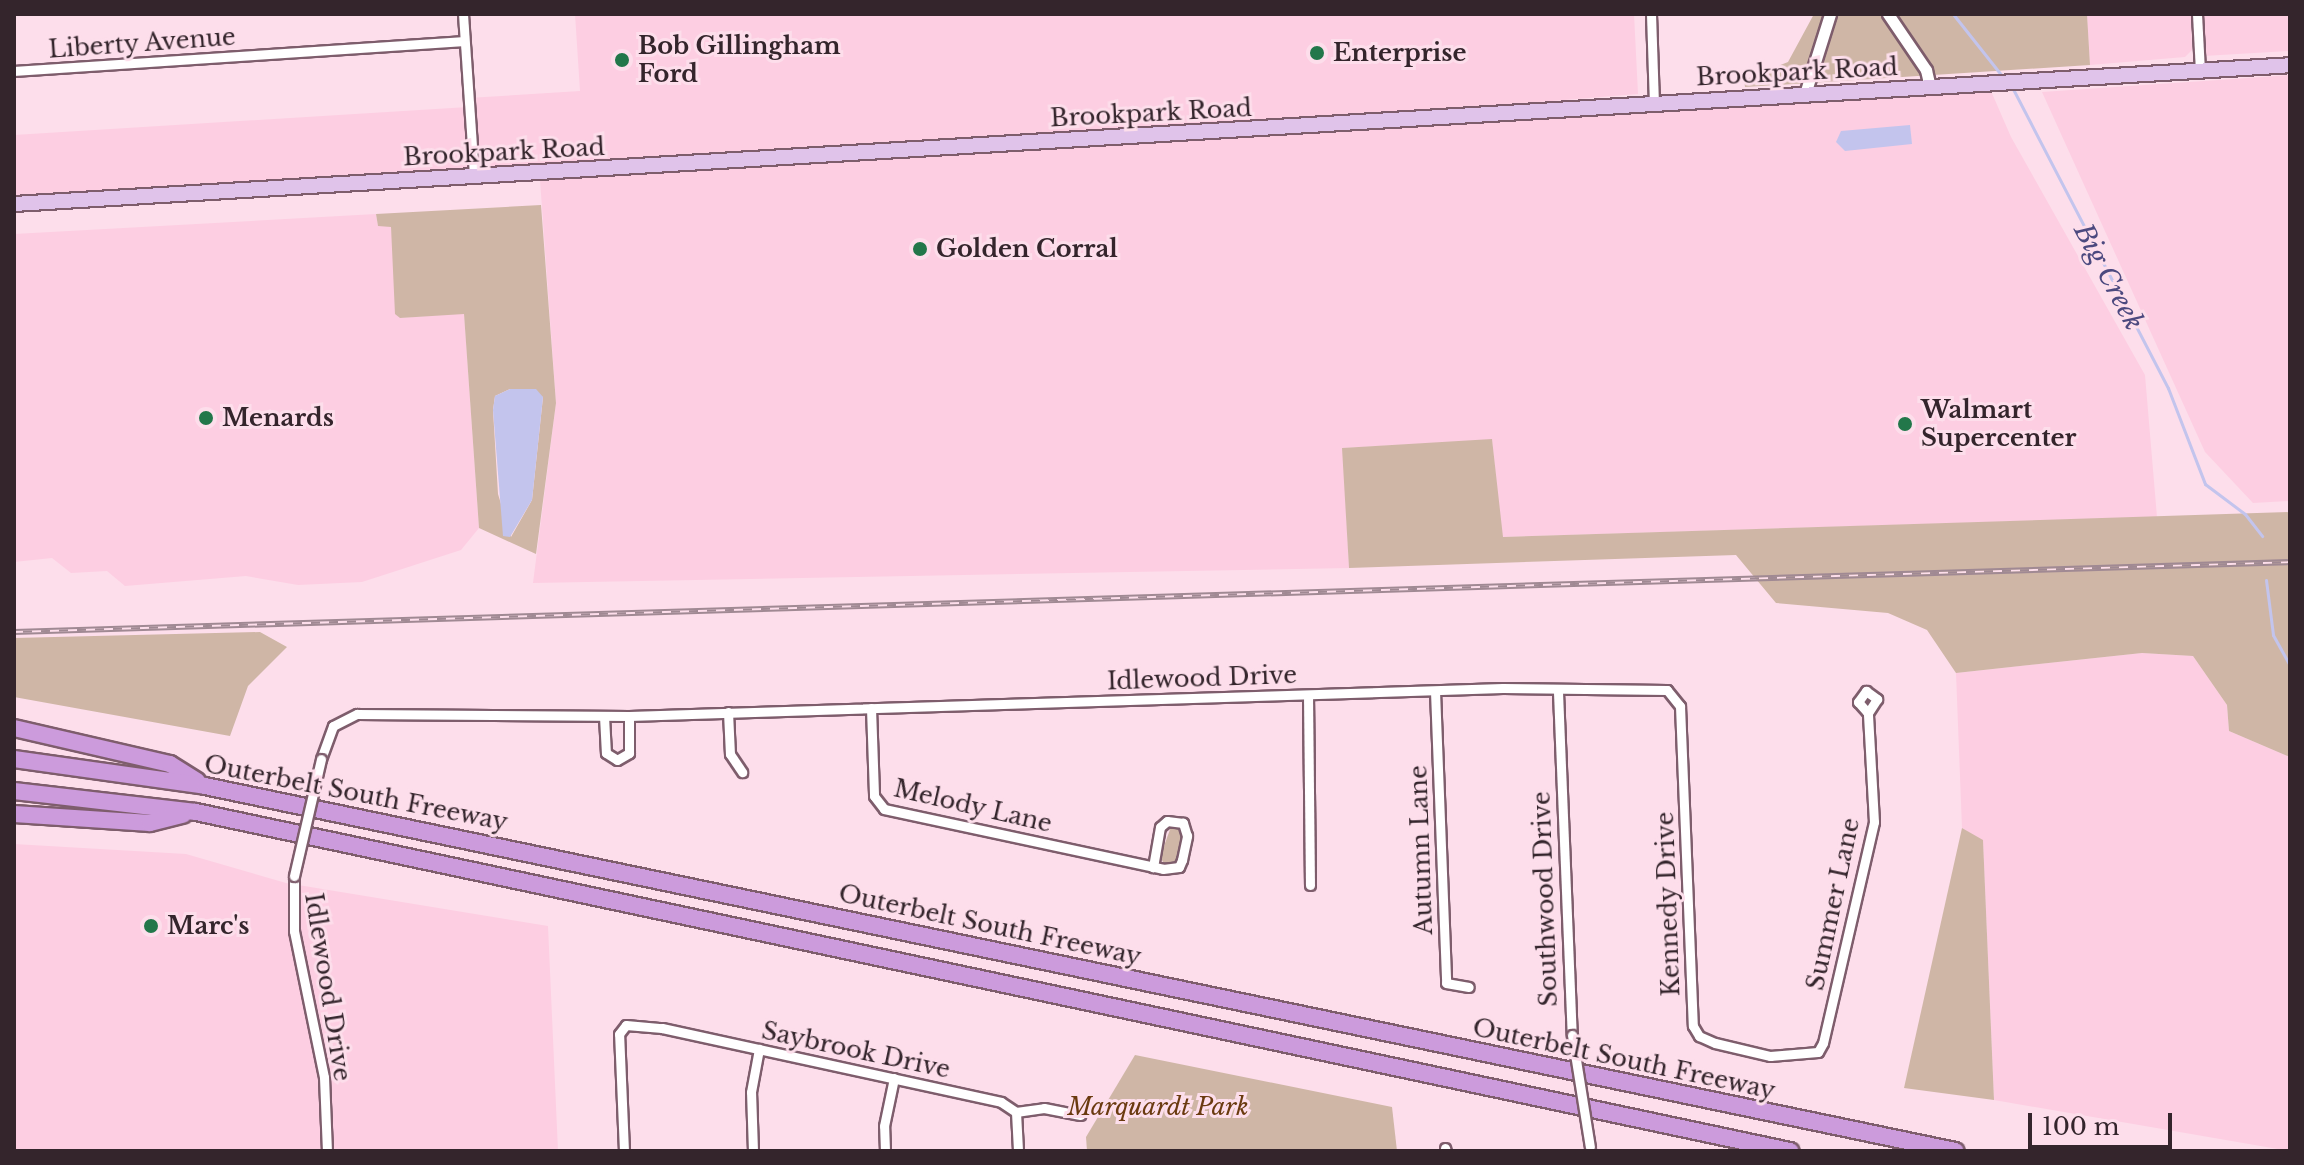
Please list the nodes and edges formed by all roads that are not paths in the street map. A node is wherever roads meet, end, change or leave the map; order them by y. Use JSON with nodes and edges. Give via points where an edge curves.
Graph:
{"nodes":[{"id":1,"x":463,"y":14,"type":"edge"},
{"id":2,"x":1651,"y":14,"type":"edge"},
{"id":3,"x":1830,"y":14,"type":"edge"},
{"id":4,"x":1888,"y":14,"type":"edge"},
{"id":5,"x":2197,"y":14,"type":"edge"},
{"id":6,"x":464,"y":41,"type":"junction"},
{"id":7,"x":2290,"y":65,"type":"edge"},
{"id":8,"x":14,"y":71,"type":"edge"},
{"id":9,"x":2200,"y":71,"type":"junction"},
{"id":10,"x":1930,"y":87,"type":"junction"},
{"id":11,"x":1805,"y":94,"type":"junction"},
{"id":12,"x":1654,"y":103,"type":"junction"},
{"id":13,"x":474,"y":176,"type":"junction"},
{"id":14,"x":14,"y":204,"type":"edge"},
{"id":15,"x":1435,"y":691,"type":"junction"},
{"id":16,"x":1558,"y":692,"type":"junction"},
{"id":17,"x":1308,"y":695,"type":"junction"},
{"id":18,"x":1676,"y":696,"type":"joint"},
{"id":19,"x":871,"y":708,"type":"junction"},
{"id":20,"x":728,"y":712,"type":"junction"},
{"id":21,"x":1868,"y":713,"type":"dead end"},
{"id":22,"x":604,"y":716,"type":"junction"},
{"id":23,"x":629,"y":716,"type":"junction"},
{"id":24,"x":14,"y":728,"type":"edge"},
{"id":25,"x":14,"y":759,"type":"edge"},
{"id":26,"x":742,"y":772,"type":"dead end"},
{"id":27,"x":205,"y":786,"type":"junction"},
{"id":28,"x":14,"y":791,"type":"edge"},
{"id":29,"x":196,"y":812,"type":"junction"},
{"id":30,"x":14,"y":814,"type":"edge"},
{"id":31,"x":1153,"y":867,"type":"junction"},
{"id":32,"x":1310,"y":885,"type":"dead end"},
{"id":33,"x":1469,"y":987,"type":"dead end"},
{"id":34,"x":759,"y":1049,"type":"junction"},
{"id":35,"x":1770,"y":1056,"type":"joint"},
{"id":36,"x":894,"y":1078,"type":"junction"},
{"id":37,"x":1016,"y":1112,"type":"junction"},
{"id":38,"x":1080,"y":1115,"type":"dead end"},
{"id":39,"x":1591,"y":1149,"type":"edge"},
{"id":40,"x":327,"y":1151,"type":"edge"},
{"id":41,"x":624,"y":1151,"type":"edge"},
{"id":42,"x":753,"y":1151,"type":"edge"},
{"id":43,"x":885,"y":1151,"type":"edge"},
{"id":44,"x":1018,"y":1151,"type":"edge"},
{"id":45,"x":1790,"y":1151,"type":"edge"},
{"id":46,"x":1955,"y":1151,"type":"edge"}],
"edges":[{"from":1,"to":6,"type":"street"},
{"from":2,"to":12,"type":"street"},
{"from":3,"to":11,"type":"street"},
{"from":4,"to":10,"type":"street","via":[[1926,70]]},
{"from":5,"to":9,"type":"street"},
{"from":6,"to":8,"type":"street","name":"Liberty Avenue"},
{"from":6,"to":13,"type":"street"},
{"from":7,"to":9,"type":"main road","name":"Brookpark Road"},
{"from":9,"to":10,"type":"main road","name":"Brookpark Road"},
{"from":10,"to":11,"type":"main road","name":"Brookpark Road"},
{"from":11,"to":12,"type":"main road","name":"Brookpark Road"},
{"from":12,"to":13,"type":"main road","name":"Brookpark Road"},
{"from":13,"to":14,"type":"main road","name":"Brookpark Road"},
{"from":15,"to":16,"type":"street","name":"Idlewood Drive"},
{"from":15,"to":17,"type":"street","name":"Idlewood Drive"},
{"from":15,"to":33,"type":"street","name":"Autumn Lane","via":[[1446,983]]},
{"from":16,"to":18,"type":"street","name":"Idlewood Drive","via":[[1659,689]]},
{"from":16,"to":39,"type":"street","name":"Southwood Drive","bridge":true,"via":[[1572,1035]]},
{"from":17,"to":19,"type":"street","name":"Idlewood Drive"},
{"from":17,"to":32,"type":"street"},
{"from":18,"to":35,"type":"street","name":"Kennedy Drive","via":[[1693,1026],[1715,1043]]},
{"from":19,"to":20,"type":"street","name":"Idlewood Drive"},
{"from":19,"to":31,"type":"street","name":"Melody Lane","via":[[874,796],[884,809]]},
{"from":20,"to":23,"type":"street","name":"Idlewood Drive"},
{"from":20,"to":26,"type":"street","via":[[730,754]]},
{"from":21,"to":35,"type":"street","name":"Summer Lane","via":[[1874,822],[1823,1043],[1818,1052]]},
{"from":22,"to":23,"type":"street","name":"Idlewood Drive"},
{"from":22,"to":23,"type":"street","via":[[606,753],[617,760],[629,753]]},
{"from":22,"to":40,"type":"street","name":"Idlewood Drive","bridge":true,"via":[[349,715],[330,731],[294,876],[294,931],[324,1077]]},
{"from":24,"to":27,"type":"highway","via":[[170,764]]},
{"from":25,"to":27,"type":"highway","name":"Outerbelt South Freeway"},
{"from":27,"to":46,"type":"highway","name":"Outerbelt South Freeway"},
{"from":28,"to":29,"type":"highway","name":"Outerbelt South Freeway"},
{"from":29,"to":30,"type":"highway","via":[[150,823]]},
{"from":29,"to":45,"type":"highway","name":"Outerbelt South Freeway"},
{"from":31,"to":31,"type":"street","via":[[1179,867],[1187,836],[1183,823],[1167,821],[1160,827]]},
{"from":34,"to":36,"type":"street","name":"Saybrook Drive"},
{"from":34,"to":41,"type":"street","name":"Saybrook Drive","via":[[662,1028],[621,1026]]},
{"from":34,"to":42,"type":"street","via":[[751,1092]]},
{"from":36,"to":37,"type":"street","name":"Saybrook Drive","via":[[1001,1102]]},
{"from":36,"to":43,"type":"street","via":[[884,1126]]},
{"from":37,"to":38,"type":"street","name":"Saybrook Drive","via":[[1044,1108]]},
{"from":37,"to":44,"type":"street"}]}
